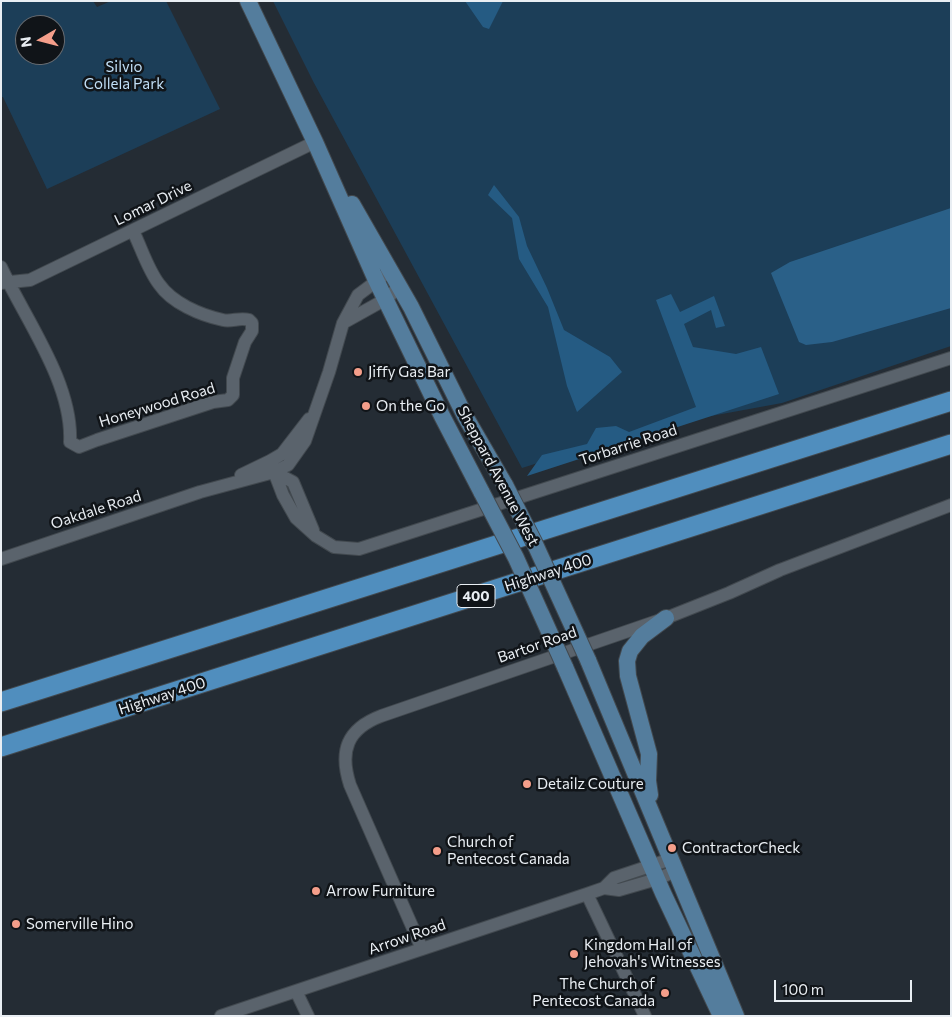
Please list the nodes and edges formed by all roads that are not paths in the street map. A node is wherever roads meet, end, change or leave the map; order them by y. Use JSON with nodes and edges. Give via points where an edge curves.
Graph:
{"nodes":[{"id":1,"x":248,"y":1,"type":"edge"},
{"id":2,"x":315,"y":142,"type":"junction"},
{"id":3,"x":134,"y":231,"type":"junction"},
{"id":4,"x":1,"y":267,"type":"edge"},
{"id":5,"x":391,"y":272,"type":"junction"},
{"id":6,"x":376,"y":280,"type":"junction"},
{"id":7,"x":5,"y":282,"type":"edge"},
{"id":8,"x":399,"y":287,"type":"junction"},
{"id":9,"x":386,"y":299,"type":"junction"},
{"id":10,"x":343,"y":323,"type":"junction"},
{"id":11,"x":951,"y":358,"type":"edge"},
{"id":12,"x":951,"y":401,"type":"edge"},
{"id":13,"x":951,"y":444,"type":"edge"},
{"id":14,"x":272,"y":467,"type":"junction"},
{"id":15,"x":951,"y":505,"type":"edge"},
{"id":16,"x":1,"y":558,"type":"edge"},
{"id":17,"x":666,"y":618,"type":"junction"},
{"id":18,"x":1,"y":702,"type":"edge"},
{"id":19,"x":1,"y":747,"type":"edge"},
{"id":20,"x":651,"y":808,"type":"junction"},
{"id":21,"x":674,"y":865,"type":"junction"},
{"id":22,"x":654,"y":872,"type":"junction"},
{"id":23,"x":587,"y":894,"type":"junction"},
{"id":24,"x":422,"y":949,"type":"junction"},
{"id":25,"x":296,"y":991,"type":"junction"},
{"id":26,"x":220,"y":1016,"type":"edge"},
{"id":27,"x":308,"y":1016,"type":"edge"},
{"id":28,"x":645,"y":1016,"type":"edge"},
{"id":29,"x":721,"y":1016,"type":"edge"},
{"id":30,"x":736,"y":1016,"type":"edge"}],
"edges":[{"from":1,"to":2,"type":"main road","name":"Sheppard Avenue West"},
{"from":2,"to":3,"type":"street","name":"Lomar Drive"},
{"from":2,"to":5,"type":"main road","name":"Sheppard Avenue West"},
{"from":2,"to":6,"type":"main road","name":"Sheppard Avenue West"},
{"from":3,"to":7,"type":"street","name":"Lomar Drive","via":[[30,280]]},
{"from":3,"to":7,"type":"street","name":"Honeywood Road","via":[[158,284],[167,293],[206,315],[230,321],[243,318],[250,321],[252,332],[244,342],[233,378],[233,395],[228,400],[79,447],[70,442],[70,421],[56,372]]},
{"from":4,"to":7,"type":"street","name":"Honeywood Road"},
{"from":5,"to":6,"type":"street","name":"Oakdale Road"},
{"from":5,"to":8,"type":"main road","name":"Sheppard Avenue West"},
{"from":6,"to":9,"type":"main road","name":"Sheppard Avenue West"},
{"from":6,"to":10,"type":"street","name":"Oakdale Road","via":[[358,295]]},
{"from":8,"to":9,"type":"street"},
{"from":8,"to":20,"type":"main road","name":"Sheppard Avenue West","bridge":true,"via":[[534,542]]},
{"from":9,"to":10,"type":"street"},
{"from":9,"to":22,"type":"main road","name":"Sheppard Avenue West","bridge":true,"via":[[520,567]]},
{"from":10,"to":14,"type":"street","name":"Oakdale Road","via":[[315,411]]},
{"from":11,"to":14,"type":"street","name":"Torbarrie Road","via":[[360,549],[334,547],[296,518]]},
{"from":12,"to":18,"type":"highway"},
{"from":13,"to":19,"type":"highway","name":"Highway 400","number":"400"},
{"from":14,"to":16,"type":"street","name":"Oakdale Road"},
{"from":15,"to":17,"type":"street","name":"Bartor Road","via":[[780,570]]},
{"from":17,"to":20,"type":"main road","via":[[642,636],[630,651],[627,661],[628,676],[650,754]]},
{"from":17,"to":24,"type":"street","name":"Bartor Road","via":[[371,720],[358,728],[344,753],[345,771]]},
{"from":20,"to":21,"type":"main road","name":"Sheppard Avenue West"},
{"from":21,"to":22,"type":"street","name":"Arrow Road"},
{"from":21,"to":30,"type":"main road","name":"Sheppard Avenue West"},
{"from":22,"to":23,"type":"street","name":"Arrow Road","via":[[619,890],[604,888]]},
{"from":22,"to":29,"type":"main road","name":"Sheppard Avenue West"},
{"from":23,"to":24,"type":"street","name":"Arrow Road"},
{"from":23,"to":28,"type":"street"},
{"from":24,"to":25,"type":"street","name":"Arrow Road"},
{"from":25,"to":26,"type":"street","name":"Arrow Road"},
{"from":25,"to":27,"type":"street"}]}
